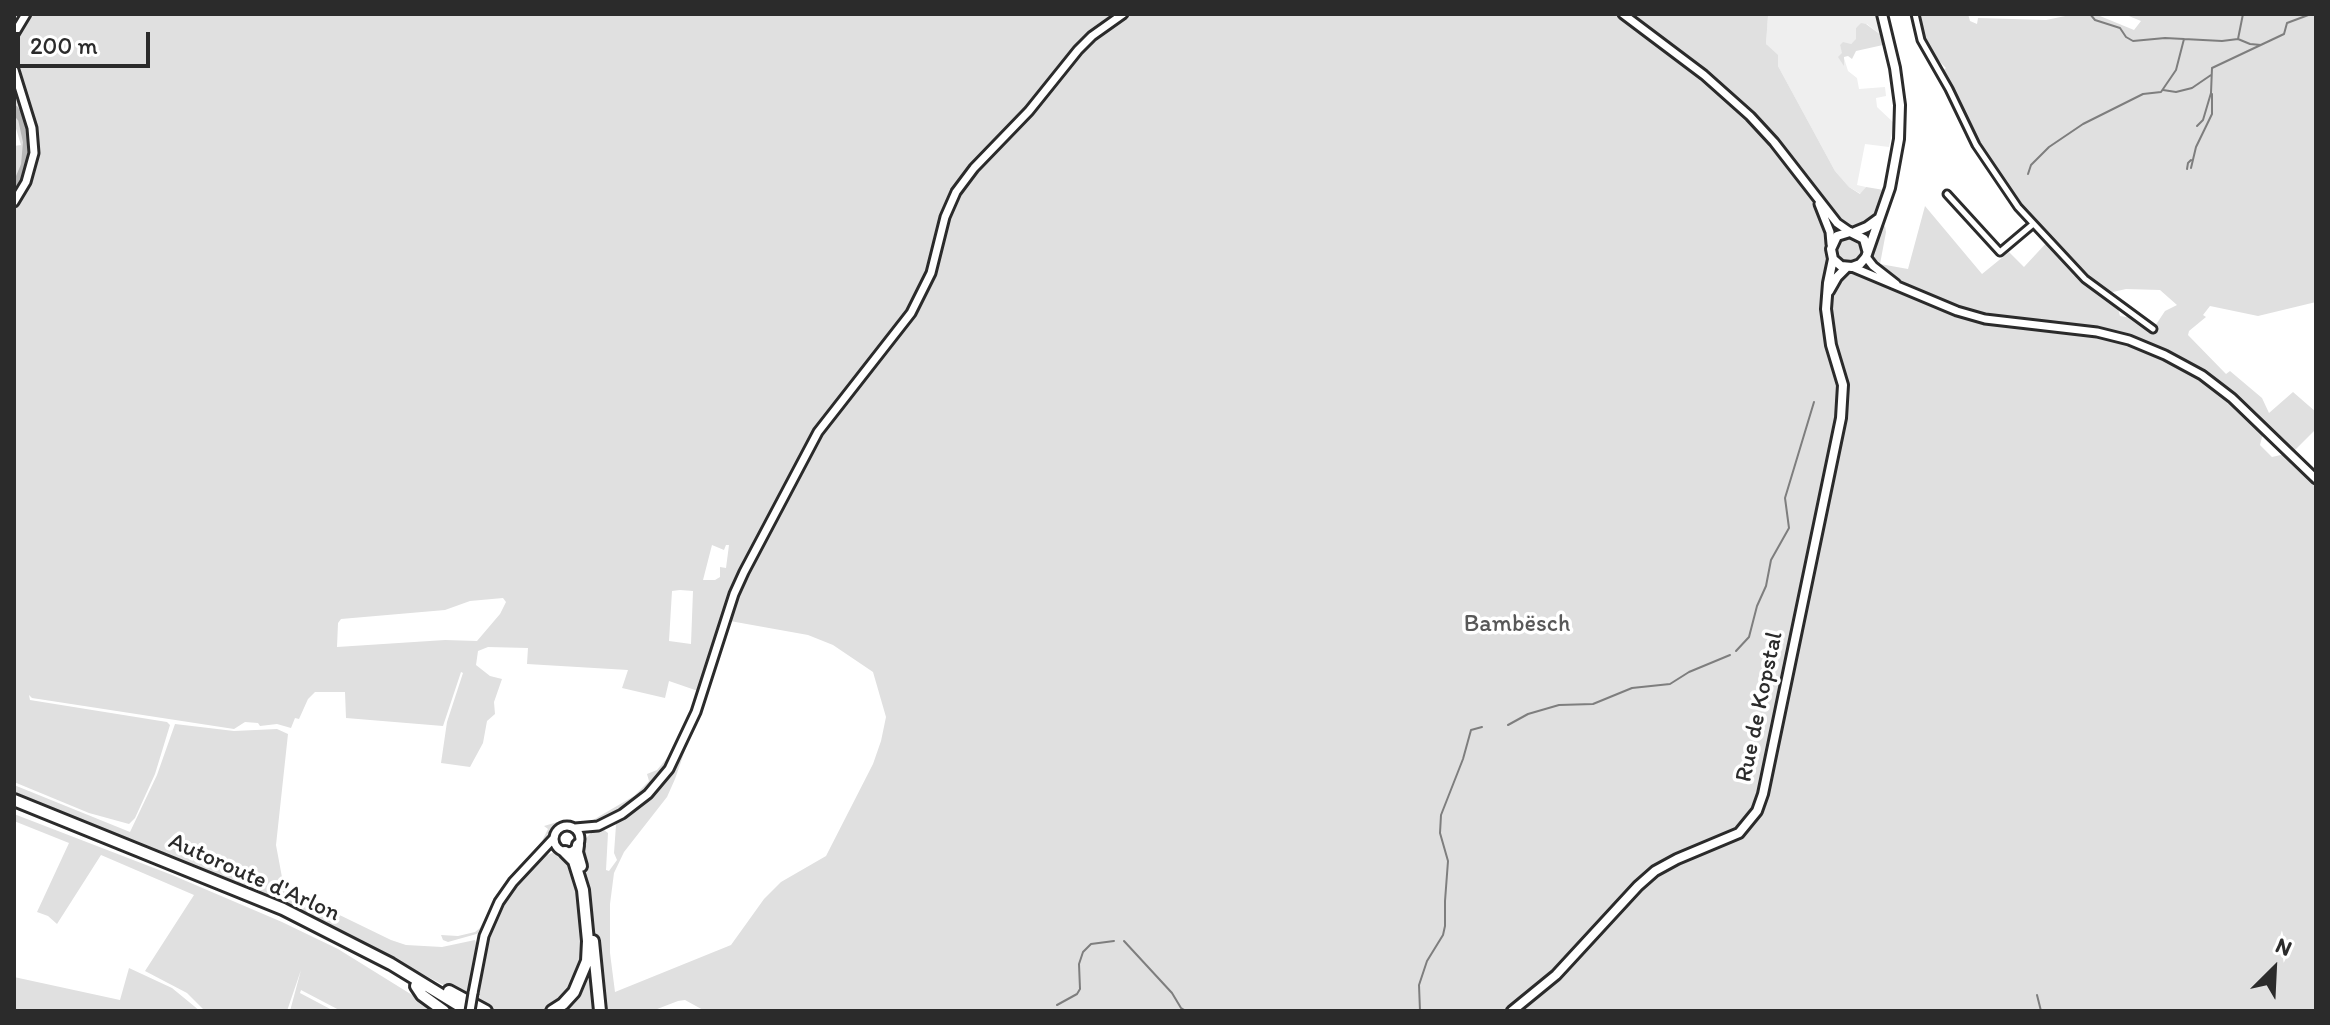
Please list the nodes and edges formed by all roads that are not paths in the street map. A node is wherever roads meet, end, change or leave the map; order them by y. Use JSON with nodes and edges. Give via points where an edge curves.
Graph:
{"nodes":[{"id":1,"x":26,"y":14,"type":"edge"},
{"id":2,"x":1123,"y":14,"type":"edge"},
{"id":3,"x":1623,"y":14,"type":"edge"},
{"id":4,"x":1882,"y":14,"type":"edge"},
{"id":5,"x":1915,"y":14,"type":"edge"},
{"id":6,"x":14,"y":34,"type":"edge"},
{"id":7,"x":14,"y":70,"type":"edge"},
{"id":8,"x":1947,"y":194,"type":"dead end"},
{"id":9,"x":1815,"y":195,"type":"junction"},
{"id":10,"x":14,"y":202,"type":"edge"},
{"id":11,"x":1879,"y":218,"type":"junction"},
{"id":12,"x":2032,"y":225,"type":"junction"},
{"id":13,"x":1852,"y":232,"type":"junction"},
{"id":14,"x":1831,"y":244,"type":"junction"},
{"id":15,"x":1866,"y":253,"type":"junction"},
{"id":16,"x":1833,"y":259,"type":"junction"},
{"id":17,"x":1849,"y":268,"type":"junction"},
{"id":18,"x":1904,"y":290,"type":"junction"},
{"id":19,"x":1827,"y":295,"type":"junction"},
{"id":20,"x":2153,"y":329,"type":"dead end"},
{"id":21,"x":2316,"y":479,"type":"edge"},
{"id":22,"x":14,"y":800,"type":"edge"},
{"id":23,"x":14,"y":808,"type":"edge"},
{"id":24,"x":598,"y":826,"type":"junction"},
{"id":25,"x":575,"y":828,"type":"junction"},
{"id":26,"x":554,"y":838,"type":"junction"},
{"id":27,"x":579,"y":843,"type":"junction"},
{"id":28,"x":562,"y":850,"type":"junction"},
{"id":29,"x":538,"y":857,"type":"junction"},
{"id":30,"x":391,"y":964,"type":"junction"},
{"id":31,"x":416,"y":986,"type":"junction"},
{"id":32,"x":444,"y":1011,"type":"edge"},
{"id":33,"x":456,"y":1011,"type":"edge"},
{"id":34,"x":469,"y":1011,"type":"edge"},
{"id":35,"x":486,"y":1011,"type":"edge"},
{"id":36,"x":552,"y":1011,"type":"edge"},
{"id":37,"x":600,"y":1011,"type":"edge"},
{"id":38,"x":1512,"y":1011,"type":"edge"}],
"edges":[{"from":1,"to":6,"type":"main road"},
{"from":2,"to":24,"type":"main road","via":[[1078,50],[956,192],[931,273],[911,313],[818,432],[744,572],[678,755],[648,794]]},
{"from":3,"to":9,"type":"main road","via":[[1750,116]]},
{"from":4,"to":11,"type":"main road","via":[[1900,115],[1890,188]]},
{"from":5,"to":12,"type":"street","via":[[1921,40],[1976,145]]},
{"from":7,"to":10,"type":"main road","via":[[34,153]]},
{"from":8,"to":12,"type":"street","via":[[1996,251]]},
{"from":9,"to":13,"type":"main road","via":[[1837,223]]},
{"from":9,"to":14,"type":"main road"},
{"from":11,"to":13,"type":"main road"},
{"from":11,"to":15,"type":"main road"},
{"from":12,"to":20,"type":"street","via":[[2085,279]]},
{"from":13,"to":14,"type":"main road","via":[[1840,234]]},
{"from":13,"to":15,"type":"main road","via":[[1864,239]]},
{"from":14,"to":16,"type":"main road"},
{"from":15,"to":17,"type":"main road","via":[[1860,264]]},
{"from":15,"to":18,"type":"main road","via":[[1873,266]]},
{"from":16,"to":17,"type":"main road"},
{"from":16,"to":19,"type":"main road","name":"Rue de Kopstal"},
{"from":17,"to":18,"type":"main road"},
{"from":17,"to":19,"type":"main road"},
{"from":18,"to":21,"type":"main road","via":[[1985,319],[2082,329],[2146,346],[2202,375],[2232,398]]},
{"from":19,"to":38,"type":"main road","name":"Rue de Kopstal","via":[[1827,324],[1843,385],[1841,418],[1757,811],[1739,833],[1655,871],[1556,975]]},
{"from":22,"to":30,"type":"highway","name":"Autoroute d'Arlon","via":[[246,893]]},
{"from":23,"to":31,"type":"highway","name":"Autoroute d'Arlon","via":[[256,904]]},
{"from":24,"to":25,"type":"main road"},
{"from":24,"to":27,"type":"main road"},
{"from":25,"to":26,"type":"main road","via":[[563,826]]},
{"from":25,"to":27,"type":"main road"},
{"from":26,"to":28,"type":"main road"},
{"from":26,"to":29,"type":"main road"},
{"from":27,"to":28,"type":"main road","via":[[573,850]]},
{"from":27,"to":37,"type":"highway"},
{"from":28,"to":29,"type":"main road"},
{"from":28,"to":36,"type":"highway","via":[[574,861],[583,890],[587,961],[574,992]]},
{"from":29,"to":34,"type":"main road","bridge":true,"via":[[493,913]]},
{"from":30,"to":34,"type":"highway","name":"Autoroute d'Arlon"},
{"from":30,"to":35,"type":"highway"},
{"from":31,"to":32,"type":"highway"},
{"from":31,"to":33,"type":"highway","name":"Autoroute d'Arlon"}]}
